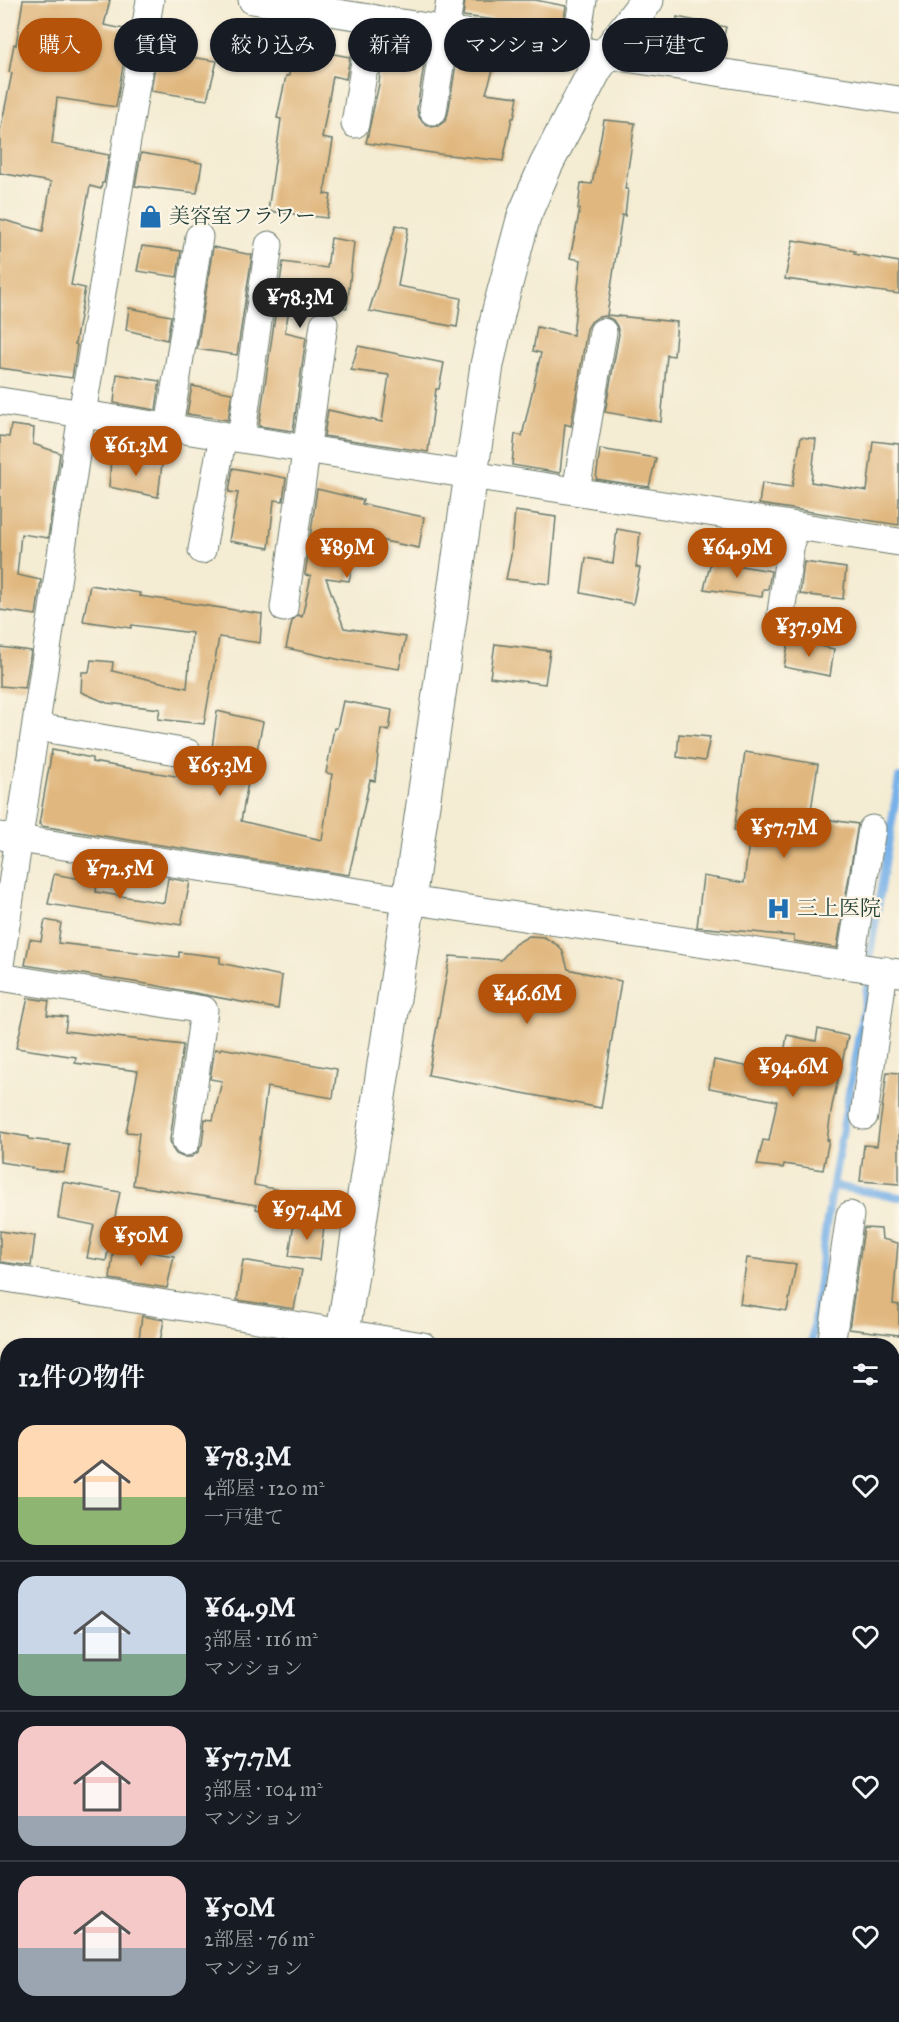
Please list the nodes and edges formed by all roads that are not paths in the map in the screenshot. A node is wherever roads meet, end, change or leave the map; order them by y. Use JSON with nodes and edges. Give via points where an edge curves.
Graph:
{"nodes":[{"id":1,"x":150,"y":0,"type":"edge"},
{"id":2,"x":252,"y":0,"type":"edge"},
{"id":3,"x":450,"y":0,"type":"edge"},
{"id":4,"x":583,"y":0,"type":"edge"},
{"id":5,"x":647,"y":0,"type":"edge"},
{"id":6,"x":306,"y":4,"type":"edge"},
{"id":7,"x":372,"y":18,"type":"edge"},
{"id":8,"x":448,"y":18,"type":"edge"},
{"id":9,"x":580,"y":18,"type":"edge"},
{"id":10,"x":634,"y":18,"type":"edge"},
{"id":11,"x":444,"y":42,"type":"edge"},
{"id":12,"x":602,"y":61,"type":"edge"},
{"id":13,"x":363,"y":72,"type":"edge"},
{"id":14,"x":721,"y":72,"type":"edge"},
{"id":15,"x":899,"y":100,"type":"edge"},
{"id":16,"x":433,"y":111,"type":"dead end"},
{"id":17,"x":355,"y":124,"type":"dead end"},
{"id":18,"x":199,"y":237,"type":"dead end"},
{"id":19,"x":269,"y":245,"type":"dead end"},
{"id":20,"x":324,"y":324,"type":"dead end"},
{"id":21,"x":603,"y":332,"type":"dead end"},
{"id":22,"x":0,"y":401,"type":"edge"},
{"id":23,"x":82,"y":414,"type":"junction"},
{"id":24,"x":169,"y":427,"type":"junction"},
{"id":25,"x":232,"y":437,"type":"junction"},
{"id":26,"x":308,"y":449,"type":"junction"},
{"id":27,"x":472,"y":474,"type":"junction"},
{"id":28,"x":576,"y":491,"type":"junction"},
{"id":29,"x":793,"y":527,"type":"junction"},
{"id":30,"x":899,"y":542,"type":"edge"},
{"id":31,"x":202,"y":550,"type":"dead end"},
{"id":32,"x":284,"y":608,"type":"dead end"},
{"id":33,"x":779,"y":627,"type":"dead end"},
{"id":34,"x":37,"y":727,"type":"junction"},
{"id":35,"x":188,"y":753,"type":"dead end"},
{"id":36,"x":872,"y":829,"type":"dead end"},
{"id":37,"x":10,"y":837,"type":"edge"},
{"id":38,"x":409,"y":900,"type":"junction"},
{"id":39,"x":0,"y":965,"type":"edge"},
{"id":40,"x":850,"y":965,"type":"junction"},
{"id":41,"x":895,"y":971,"type":"edge"},
{"id":42,"x":0,"y":977,"type":"edge"},
{"id":43,"x":864,"y":1116,"type":"dead end"},
{"id":44,"x":186,"y":1142,"type":"dead end"},
{"id":45,"x":850,"y":1215,"type":"dead end"},
{"id":46,"x":0,"y":1277,"type":"edge"},
{"id":47,"x":336,"y":1338,"type":"edge"},
{"id":48,"x":342,"y":1338,"type":"edge"},
{"id":49,"x":832,"y":1338,"type":"edge"}],
"edges":[{"from":1,"to":23,"type":"street"},
{"from":2,"to":6,"type":"street"},
{"from":3,"to":8,"type":"street"},
{"from":4,"to":9,"type":"street"},
{"from":5,"to":10,"type":"street"},
{"from":6,"to":7,"type":"street"},
{"from":11,"to":16,"type":"street"},
{"from":12,"to":27,"type":"street","via":[[546,165],[525,216],[498,310]]},
{"from":13,"to":17,"type":"street"},
{"from":14,"to":15,"type":"street"},
{"from":18,"to":24,"type":"street"},
{"from":19,"to":25,"type":"street"},
{"from":20,"to":26,"type":"street"},
{"from":21,"to":28,"type":"street"},
{"from":22,"to":23,"type":"street"},
{"from":23,"to":24,"type":"street"},
{"from":23,"to":34,"type":"street"},
{"from":24,"to":25,"type":"street"},
{"from":25,"to":26,"type":"street"},
{"from":25,"to":31,"type":"street"},
{"from":26,"to":27,"type":"street"},
{"from":26,"to":32,"type":"street"},
{"from":27,"to":28,"type":"street"},
{"from":27,"to":38,"type":"street"},
{"from":28,"to":29,"type":"street"},
{"from":29,"to":30,"type":"street"},
{"from":29,"to":33,"type":"street"},
{"from":34,"to":35,"type":"street"},
{"from":34,"to":37,"type":"street"},
{"from":36,"to":40,"type":"street"},
{"from":37,"to":38,"type":"street"},
{"from":37,"to":39,"type":"street"},
{"from":38,"to":40,"type":"street"},
{"from":38,"to":48,"type":"street"},
{"from":40,"to":41,"type":"street"},
{"from":41,"to":43,"type":"street"},
{"from":42,"to":44,"type":"street","via":[[204,1010]]},
{"from":45,"to":49,"type":"street"},
{"from":46,"to":47,"type":"street"}]}
